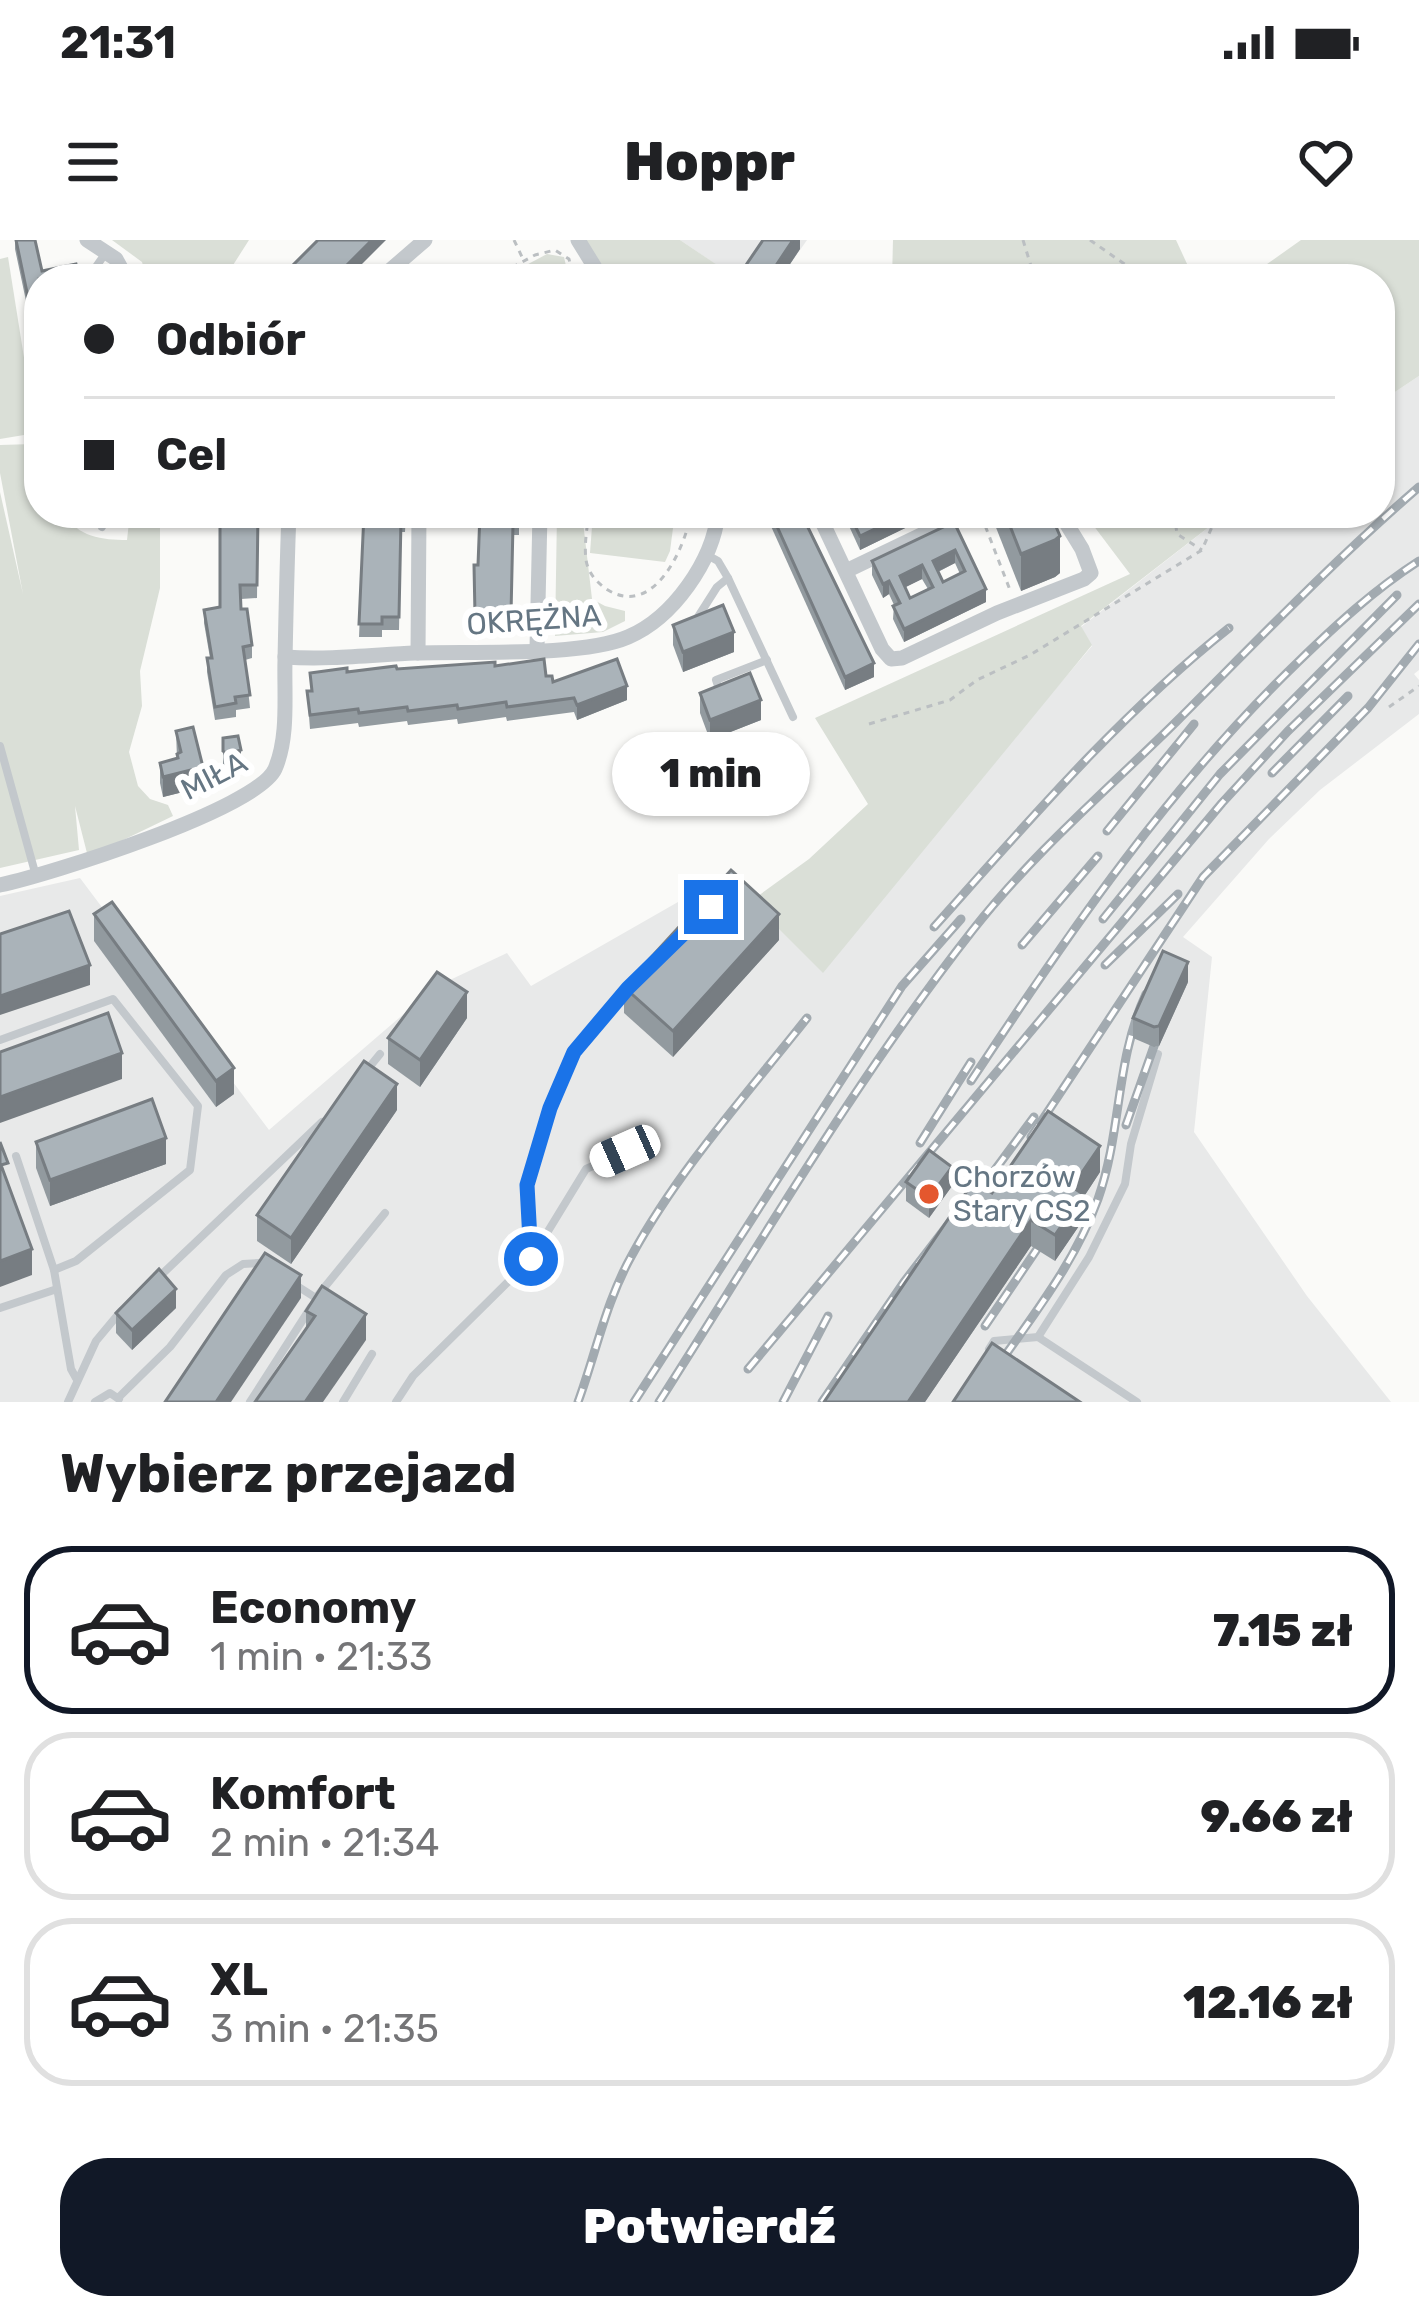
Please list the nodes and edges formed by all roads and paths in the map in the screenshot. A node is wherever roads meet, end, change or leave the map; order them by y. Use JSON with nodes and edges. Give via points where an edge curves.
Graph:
{"nodes":[{"id":1,"x":87,"y":240,"type":"edge"},
{"id":2,"x":425,"y":240,"type":"edge"},
{"id":3,"x":514,"y":240,"type":"edge"},
{"id":4,"x":1090,"y":240,"type":"edge"},
{"id":5,"x":106,"y":253,"type":"junction"},
{"id":6,"x":524,"y":260,"type":"junction"},
{"id":7,"x":98,"y":264,"type":"edge"},
{"id":8,"x":118,"y":264,"type":"edge"},
{"id":9,"x":397,"y":264,"type":"edge"},
{"id":10,"x":517,"y":264,"type":"edge"},
{"id":11,"x":571,"y":264,"type":"edge"},
{"id":12,"x":1124,"y":264,"type":"edge"},
{"id":13,"x":289,"y":528,"type":"edge"},
{"id":14,"x":419,"y":528,"type":"edge"},
{"id":15,"x":540,"y":528,"type":"edge"},
{"id":16,"x":588,"y":528,"type":"edge"},
{"id":17,"x":687,"y":528,"type":"edge"},
{"id":18,"x":714,"y":528,"type":"edge"},
{"id":19,"x":825,"y":528,"type":"edge"},
{"id":20,"x":936,"y":528,"type":"edge"},
{"id":21,"x":987,"y":528,"type":"edge"},
{"id":22,"x":1069,"y":528,"type":"edge"},
{"id":23,"x":1176,"y":528,"type":"edge"},
{"id":24,"x":1212,"y":528,"type":"edge"},
{"id":25,"x":1202,"y":550,"type":"junction"},
{"id":26,"x":706,"y":554,"type":"junction"},
{"id":27,"x":846,"y":571,"type":"junction"},
{"id":28,"x":728,"y":578,"type":"junction"},
{"id":29,"x":1017,"y":607,"type":"junction"},
{"id":30,"x":693,"y":625,"type":"edge"},
{"id":31,"x":537,"y":649,"type":"junction"},
{"id":32,"x":418,"y":653,"type":"junction"},
{"id":33,"x":285,"y":657,"type":"junction"},
{"id":34,"x":767,"y":660,"type":"junction"},
{"id":35,"x":1419,"y":686,"type":"edge"},
{"id":36,"x":722,"y":695,"type":"edge"},
{"id":37,"x":1388,"y":707,"type":"dead end"},
{"id":38,"x":794,"y":717,"type":"dead end"},
{"id":39,"x":869,"y":724,"type":"dead end"},
{"id":40,"x":0,"y":746,"type":"edge"},
{"id":41,"x":37,"y":878,"type":"junction"},
{"id":42,"x":0,"y":885,"type":"edge"},
{"id":43,"x":628,"y":988,"type":"edge"},
{"id":44,"x":0,"y":1040,"type":"edge"},
{"id":45,"x":380,"y":1054,"type":"dead end"},
{"id":46,"x":1158,"y":1054,"type":"dead end"},
{"id":47,"x":366,"y":1071,"type":"edge"},
{"id":48,"x":337,"y":1105,"type":"edge"},
{"id":49,"x":625,"y":1151,"type":"dead end"},
{"id":50,"x":16,"y":1156,"type":"dead end"},
{"id":51,"x":386,"y":1214,"type":"dead end"},
{"id":52,"x":531,"y":1259,"type":"junction"},
{"id":53,"x":54,"y":1270,"type":"junction"},
{"id":54,"x":57,"y":1289,"type":"junction"},
{"id":55,"x":143,"y":1291,"type":"edge"},
{"id":56,"x":316,"y":1298,"type":"junction"},
{"id":57,"x":127,"y":1306,"type":"edge"},
{"id":58,"x":0,"y":1309,"type":"edge"},
{"id":59,"x":1038,"y":1336,"type":"junction"},
{"id":60,"x":372,"y":1354,"type":"dead end"},
{"id":61,"x":978,"y":1365,"type":"edge"},
{"id":62,"x":76,"y":1378,"type":"junction"},
{"id":63,"x":119,"y":1400,"type":"edge"},
{"id":64,"x":68,"y":1402,"type":"edge"},
{"id":65,"x":95,"y":1402,"type":"edge"},
{"id":66,"x":250,"y":1402,"type":"edge"},
{"id":67,"x":343,"y":1402,"type":"edge"},
{"id":68,"x":396,"y":1402,"type":"edge"},
{"id":69,"x":1137,"y":1402,"type":"edge"}],
"edges":[{"from":1,"to":5,"type":"street"},
{"from":2,"to":9,"type":"street"},
{"from":3,"to":6,"type":"path"},
{"from":4,"to":12,"type":"path"},
{"from":5,"to":7,"type":"lane"},
{"from":5,"to":8,"type":"street"},
{"from":6,"to":10,"type":"path"},
{"from":6,"to":11,"type":"path","via":[[560,251]]},
{"from":13,"to":33,"type":"street","name":"MIŁA"},
{"from":14,"to":32,"type":"street"},
{"from":15,"to":31,"type":"street"},
{"from":16,"to":17,"type":"path","via":[[590,573],[625,596],[661,580]]},
{"from":18,"to":26,"type":"street","name":"OKRĘŻNA"},
{"from":19,"to":27,"type":"street"},
{"from":20,"to":27,"type":"street"},
{"from":21,"to":29,"type":"path"},
{"from":22,"to":29,"type":"street","via":[[1091,573]]},
{"from":23,"to":25,"type":"path"},
{"from":24,"to":25,"type":"path"},
{"from":25,"to":39,"type":"path","via":[[950,700]]},
{"from":26,"to":28,"type":"lane"},
{"from":26,"to":31,"type":"street","name":"OKRĘŻNA","via":[[673,604],[639,632],[602,646]]},
{"from":27,"to":29,"type":"street","via":[[891,659]]},
{"from":28,"to":30,"type":"lane"},
{"from":28,"to":34,"type":"lane"},
{"from":31,"to":32,"type":"street","name":"OKRĘŻNA"},
{"from":32,"to":33,"type":"street","name":"OKRĘŻNA"},
{"from":33,"to":41,"type":"street","name":"MIŁA","via":[[280,754],[263,785]]},
{"from":34,"to":36,"type":"lane","via":[[716,680]]},
{"from":34,"to":38,"type":"lane"},
{"from":35,"to":37,"type":"path"},
{"from":40,"to":41,"type":"lane"},
{"from":41,"to":42,"type":"street","name":"MIŁA"},
{"from":43,"to":52,"type":"lane","via":[[574,1052],[550,1108],[527,1185]]},
{"from":44,"to":53,"type":"lane","via":[[113,999],[198,1106],[190,1170]]},
{"from":45,"to":47,"type":"lane"},
{"from":46,"to":59,"type":"lane","via":[[1125,1184]]},
{"from":48,"to":55,"type":"lane"},
{"from":49,"to":52,"type":"lane","via":[[586,1169]]},
{"from":50,"to":53,"type":"lane"},
{"from":51,"to":56,"type":"lane"},
{"from":52,"to":68,"type":"lane"},
{"from":53,"to":54,"type":"lane"},
{"from":54,"to":58,"type":"lane"},
{"from":54,"to":62,"type":"lane"},
{"from":56,"to":63,"type":"lane","via":[[259,1263],[243,1264]]},
{"from":56,"to":66,"type":"lane"},
{"from":57,"to":62,"type":"lane"},
{"from":59,"to":61,"type":"lane","via":[[994,1341]]},
{"from":59,"to":69,"type":"lane"},
{"from":60,"to":67,"type":"lane"},
{"from":62,"to":64,"type":"lane"},
{"from":63,"to":65,"type":"lane","via":[[110,1393]]}]}
